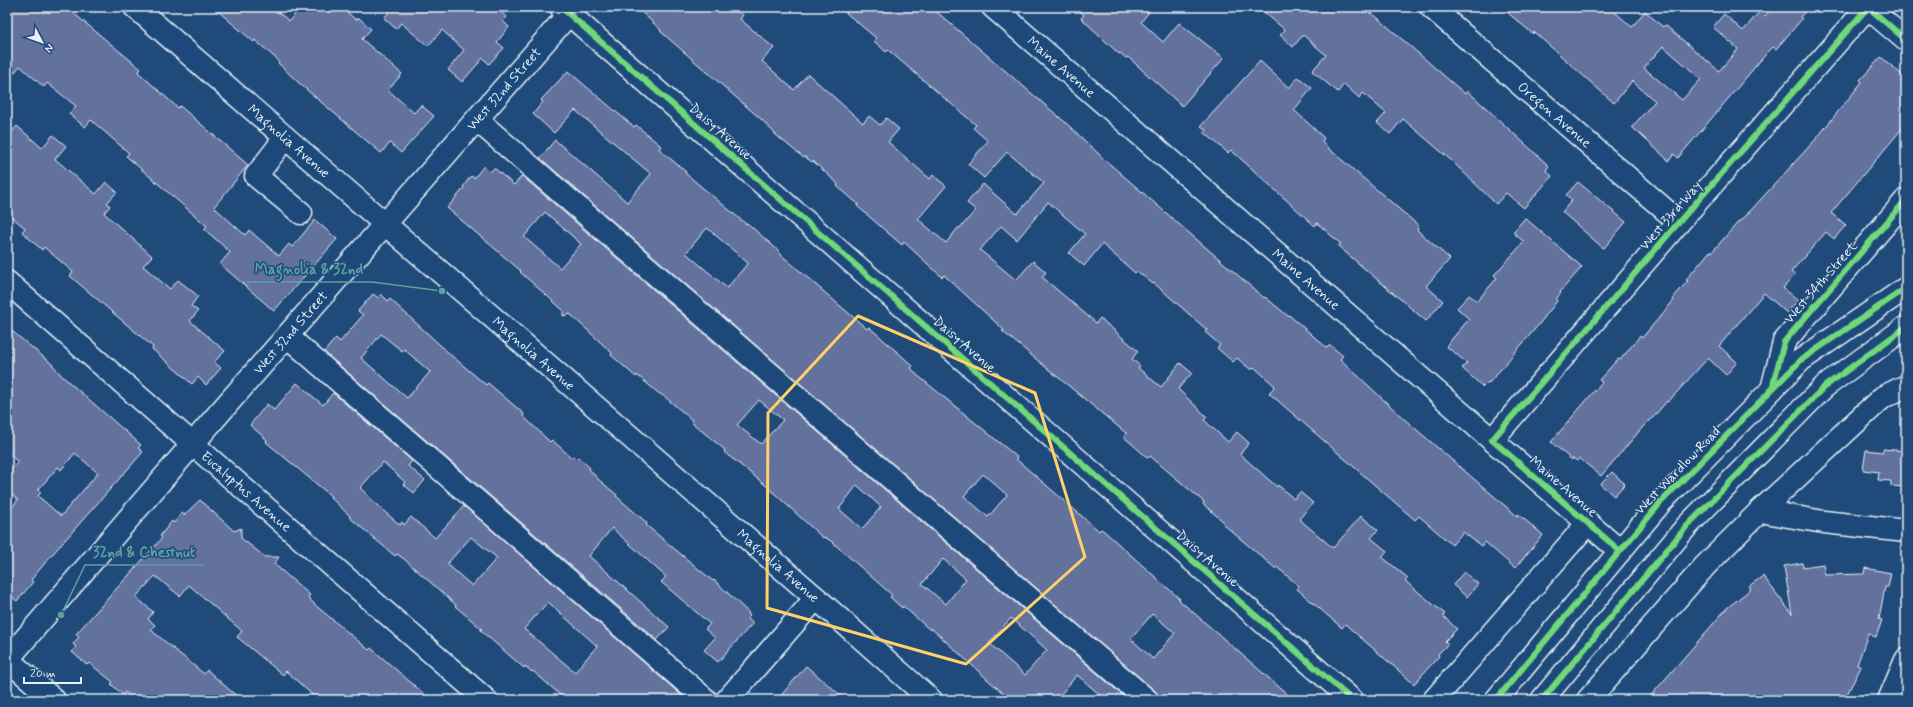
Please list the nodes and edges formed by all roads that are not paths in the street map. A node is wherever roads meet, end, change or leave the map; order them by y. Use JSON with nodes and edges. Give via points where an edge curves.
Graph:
{"nodes":[{"id":1,"x":135,"y":7,"type":"edge"},
{"id":2,"x":993,"y":7,"type":"edge"},
{"id":3,"x":1431,"y":7,"type":"edge"},
{"id":4,"x":1868,"y":7,"type":"edge"},
{"id":5,"x":568,"y":9,"type":"edge"},
{"id":6,"x":1906,"y":40,"type":"edge"},
{"id":7,"x":477,"y":120,"type":"junction"},
{"id":8,"x":286,"y":138,"type":"junction"},
{"id":9,"x":1906,"y":200,"type":"edge"},
{"id":10,"x":301,"y":213,"type":"dead end"},
{"id":11,"x":1679,"y":222,"type":"junction"},
{"id":12,"x":385,"y":224,"type":"junction"},
{"id":13,"x":7,"y":282,"type":"edge"},
{"id":14,"x":1906,"y":288,"type":"edge"},
{"id":15,"x":1906,"y":327,"type":"edge"},
{"id":16,"x":287,"y":336,"type":"junction"},
{"id":17,"x":1904,"y":386,"type":"edge"},
{"id":18,"x":1772,"y":389,"type":"junction"},
{"id":19,"x":1492,"y":440,"type":"junction"},
{"id":20,"x":193,"y":443,"type":"junction"},
{"id":21,"x":1760,"y":511,"type":"junction"},
{"id":22,"x":1588,"y":523,"type":"junction"},
{"id":23,"x":1906,"y":531,"type":"edge"},
{"id":24,"x":1620,"y":551,"type":"junction"},
{"id":25,"x":816,"y":598,"type":"junction"},
{"id":26,"x":7,"y":659,"type":"edge"},
{"id":27,"x":1906,"y":660,"type":"edge"},
{"id":28,"x":54,"y":700,"type":"edge"},
{"id":29,"x":486,"y":700,"type":"edge"},
{"id":30,"x":706,"y":700,"type":"edge"},
{"id":31,"x":727,"y":700,"type":"edge"},
{"id":32,"x":931,"y":700,"type":"edge"},
{"id":33,"x":1147,"y":700,"type":"edge"},
{"id":34,"x":1352,"y":700,"type":"edge"},
{"id":35,"x":1434,"y":700,"type":"edge"},
{"id":36,"x":1496,"y":700,"type":"edge"},
{"id":37,"x":1542,"y":700,"type":"edge"},
{"id":38,"x":1588,"y":700,"type":"edge"},
{"id":39,"x":1889,"y":700,"type":"edge"}],
"edges":[{"from":1,"to":8,"type":"street","name":"Magnolia Avenue"},
{"from":2,"to":19,"type":"street","name":"Maine Avenue"},
{"from":3,"to":11,"type":"street","name":"Oregon Avenue"},
{"from":4,"to":6,"type":"street"},
{"from":4,"to":11,"type":"street","name":"West 33rd Way"},
{"from":5,"to":7,"type":"street","name":"West 32nd Street"},
{"from":5,"to":34,"type":"street","name":"Daisy Avenue"},
{"from":7,"to":12,"type":"street","name":"West 32nd Street"},
{"from":7,"to":33,"type":"street"},
{"from":8,"to":10,"type":"street","via":[[256,176]]},
{"from":8,"to":12,"type":"street","name":"Magnolia Avenue"},
{"from":9,"to":18,"type":"street","name":"West 34th Street","via":[[1784,342]]},
{"from":11,"to":19,"type":"street","name":"West 33rd Way"},
{"from":12,"to":16,"type":"street","name":"West 32nd Street"},
{"from":12,"to":25,"type":"street","name":"Magnolia Avenue"},
{"from":13,"to":20,"type":"street","name":"Eucalyptus Avenue"},
{"from":14,"to":18,"type":"street","name":"West Wardlow Road","via":[[1801,360]]},
{"from":15,"to":37,"type":"street","via":[[1824,387],[1687,526]]},
{"from":16,"to":20,"type":"street","name":"West 32nd Street"},
{"from":16,"to":30,"type":"street"},
{"from":17,"to":21,"type":"street","via":[[1883,398]]},
{"from":18,"to":24,"type":"street","name":"West Wardlow Road","via":[[1660,502]]},
{"from":19,"to":22,"type":"street","name":"Maine Avenue"},
{"from":20,"to":26,"type":"street","name":"West 32nd Street"},
{"from":20,"to":29,"type":"street","name":"Eucalyptus Avenue"},
{"from":21,"to":23,"type":"street","via":[[1824,522]]},
{"from":21,"to":38,"type":"street","via":[[1705,566]]},
{"from":22,"to":24,"type":"street","name":"Maine Avenue"},
{"from":22,"to":35,"type":"street"},
{"from":24,"to":36,"type":"street","name":"West Wardlow Road"},
{"from":25,"to":31,"type":"street"},
{"from":25,"to":32,"type":"street","name":"Magnolia Avenue"},
{"from":26,"to":28,"type":"street"},
{"from":27,"to":39,"type":"street"}]}
